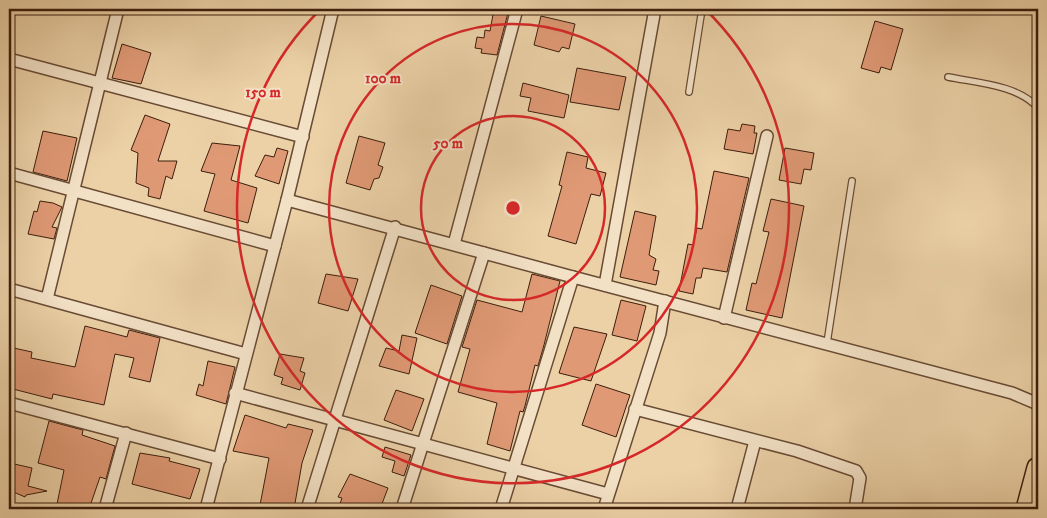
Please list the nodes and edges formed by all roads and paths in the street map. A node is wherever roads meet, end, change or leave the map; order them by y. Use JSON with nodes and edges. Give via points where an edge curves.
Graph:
{"nodes":[{"id":1,"x":118,"y":9,"type":"edge"},
{"id":2,"x":334,"y":9,"type":"edge"},
{"id":3,"x":517,"y":9,"type":"edge"},
{"id":4,"x":655,"y":9,"type":"edge"},
{"id":5,"x":702,"y":9,"type":"edge"},
{"id":6,"x":9,"y":60,"type":"edge"},
{"id":7,"x":948,"y":77,"type":"dead end"},
{"id":8,"x":99,"y":84,"type":"junction"},
{"id":9,"x":688,"y":92,"type":"dead end"},
{"id":10,"x":1038,"y":108,"type":"edge"},
{"id":11,"x":767,"y":136,"type":"dead end"},
{"id":12,"x":303,"y":137,"type":"junction"},
{"id":13,"x":9,"y":173,"type":"edge"},
{"id":14,"x":852,"y":181,"type":"dead end"},
{"id":15,"x":72,"y":191,"type":"junction"},
{"id":16,"x":287,"y":200,"type":"junction"},
{"id":17,"x":395,"y":227,"type":"junction"},
{"id":18,"x":454,"y":244,"type":"junction"},
{"id":19,"x":276,"y":246,"type":"junction"},
{"id":20,"x":484,"y":253,"type":"junction"},
{"id":21,"x":573,"y":277,"type":"junction"},
{"id":22,"x":605,"y":285,"type":"junction"},
{"id":23,"x":9,"y":289,"type":"edge"},
{"id":24,"x":46,"y":299,"type":"junction"},
{"id":25,"x":665,"y":300,"type":"junction"},
{"id":26,"x":724,"y":318,"type":"junction"},
{"id":27,"x":827,"y":343,"type":"junction"},
{"id":28,"x":246,"y":354,"type":"junction"},
{"id":29,"x":236,"y":393,"type":"junction"},
{"id":30,"x":9,"y":403,"type":"edge"},
{"id":31,"x":1038,"y":404,"type":"edge"},
{"id":32,"x":634,"y":409,"type":"junction"},
{"id":33,"x":336,"y":420,"type":"junction"},
{"id":34,"x":126,"y":433,"type":"junction"},
{"id":35,"x":755,"y":440,"type":"junction"},
{"id":36,"x":422,"y":443,"type":"junction"},
{"id":37,"x":220,"y":459,"type":"junction"},
{"id":38,"x":514,"y":467,"type":"junction"},
{"id":39,"x":1038,"y":468,"type":"edge"},
{"id":40,"x":608,"y":494,"type":"junction"},
{"id":41,"x":105,"y":509,"type":"edge"},
{"id":42,"x":206,"y":509,"type":"edge"},
{"id":43,"x":307,"y":509,"type":"edge"},
{"id":44,"x":402,"y":509,"type":"edge"},
{"id":45,"x":500,"y":509,"type":"edge"},
{"id":46,"x":604,"y":509,"type":"edge"},
{"id":47,"x":737,"y":509,"type":"edge"},
{"id":48,"x":855,"y":509,"type":"edge"},
{"id":49,"x":1027,"y":509,"type":"edge"}],
"edges":[{"from":1,"to":8,"type":"street"},
{"from":2,"to":12,"type":"street"},
{"from":3,"to":18,"type":"street"},
{"from":4,"to":22,"type":"street"},
{"from":5,"to":9,"type":"lane"},
{"from":6,"to":8,"type":"street"},
{"from":7,"to":10,"type":"lane","via":[[995,86],[1029,97]]},
{"from":8,"to":12,"type":"street"},
{"from":8,"to":15,"type":"street"},
{"from":11,"to":26,"type":"street"},
{"from":12,"to":16,"type":"street"},
{"from":13,"to":15,"type":"street"},
{"from":14,"to":27,"type":"lane"},
{"from":15,"to":19,"type":"street"},
{"from":15,"to":24,"type":"street"},
{"from":16,"to":17,"type":"street"},
{"from":16,"to":19,"type":"street"},
{"from":17,"to":18,"type":"street"},
{"from":17,"to":33,"type":"street"},
{"from":18,"to":20,"type":"street"},
{"from":19,"to":28,"type":"street"},
{"from":20,"to":21,"type":"street"},
{"from":20,"to":36,"type":"street"},
{"from":21,"to":22,"type":"street"},
{"from":21,"to":38,"type":"street"},
{"from":22,"to":25,"type":"street"},
{"from":23,"to":24,"type":"street"},
{"from":24,"to":28,"type":"street"},
{"from":25,"to":26,"type":"street"},
{"from":25,"to":32,"type":"street","via":[[660,333]]},
{"from":26,"to":27,"type":"street"},
{"from":27,"to":31,"type":"street","via":[[1012,393]]},
{"from":28,"to":29,"type":"street"},
{"from":29,"to":33,"type":"street"},
{"from":29,"to":37,"type":"street"},
{"from":30,"to":34,"type":"street"},
{"from":32,"to":35,"type":"street"},
{"from":32,"to":40,"type":"street"},
{"from":33,"to":36,"type":"street"},
{"from":33,"to":43,"type":"street"},
{"from":34,"to":37,"type":"street"},
{"from":34,"to":41,"type":"street"},
{"from":35,"to":47,"type":"street"},
{"from":35,"to":48,"type":"street","via":[[856,471],[860,478]]},
{"from":36,"to":38,"type":"street"},
{"from":36,"to":44,"type":"street"},
{"from":37,"to":42,"type":"street"},
{"from":38,"to":40,"type":"street"},
{"from":38,"to":45,"type":"street"},
{"from":39,"to":49,"type":"highway"},
{"from":40,"to":46,"type":"street"}]}
